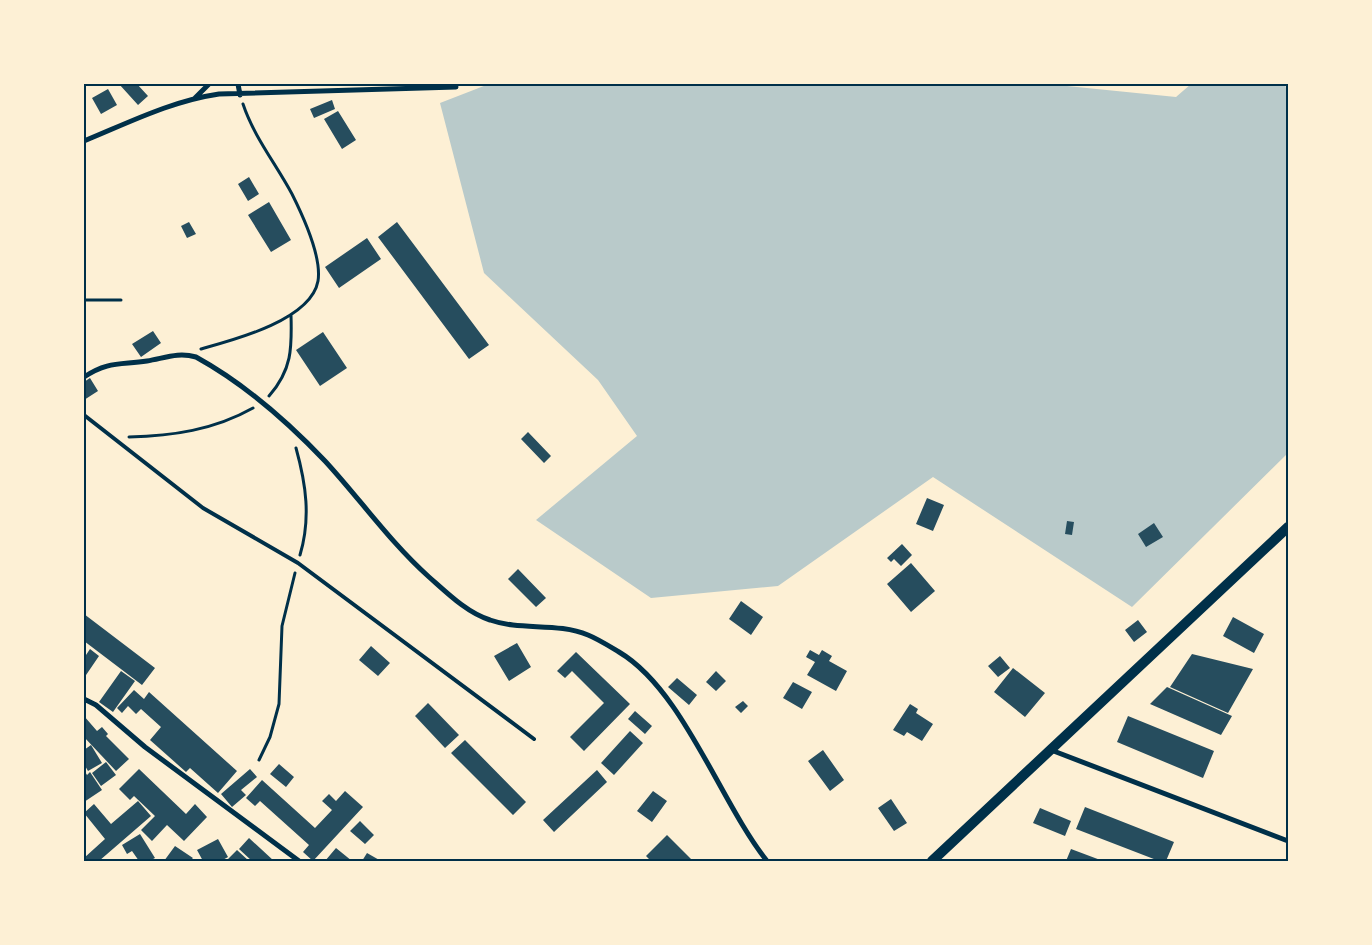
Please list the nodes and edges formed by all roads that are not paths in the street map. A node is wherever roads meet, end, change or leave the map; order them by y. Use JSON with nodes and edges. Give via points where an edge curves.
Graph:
{"nodes":[{"id":1,"x":210,"y":84,"type":"edge"},
{"id":2,"x":238,"y":84,"type":"edge"},
{"id":3,"x":456,"y":87,"type":"dead end"},
{"id":4,"x":240,"y":95,"type":"junction"},
{"id":5,"x":194,"y":98,"type":"junction"},
{"id":6,"x":84,"y":141,"type":"edge"},
{"id":7,"x":84,"y":377,"type":"edge"},
{"id":8,"x":84,"y":415,"type":"edge"},
{"id":9,"x":1288,"y":528,"type":"edge"},
{"id":10,"x":84,"y":699,"type":"edge"},
{"id":11,"x":534,"y":739,"type":"dead end"},
{"id":12,"x":1050,"y":750,"type":"junction"},
{"id":13,"x":1288,"y":841,"type":"edge"},
{"id":14,"x":299,"y":861,"type":"edge"},
{"id":15,"x":767,"y":861,"type":"edge"},
{"id":16,"x":932,"y":861,"type":"edge"}],
"edges":[{"from":1,"to":5,"type":"street"},
{"from":2,"to":4,"type":"street"},
{"from":3,"to":4,"type":"street"},
{"from":4,"to":5,"type":"street"},
{"from":5,"to":6,"type":"street"},
{"from":7,"to":15,"type":"street","via":[[110,363],[138,362],[183,353],[210,364],[264,402],[290,426],[403,552],[463,606],[488,620],[516,627],[587,634],[621,654],[654,682]]},
{"from":8,"to":11,"type":"lane","via":[[203,508],[298,563]]},
{"from":9,"to":12,"type":"main road"},
{"from":10,"to":14,"type":"street"},
{"from":12,"to":13,"type":"street"},
{"from":12,"to":16,"type":"main road"}]}
